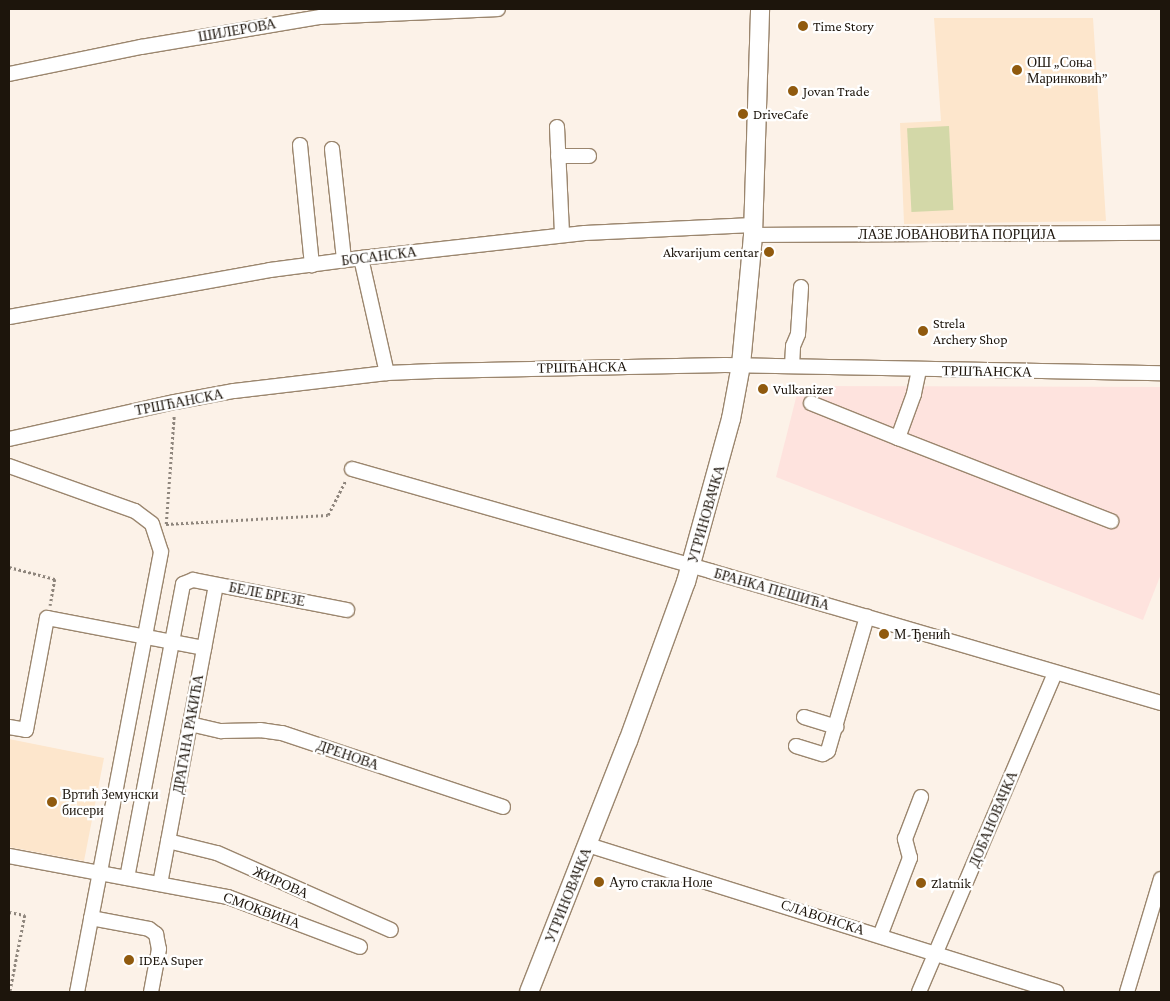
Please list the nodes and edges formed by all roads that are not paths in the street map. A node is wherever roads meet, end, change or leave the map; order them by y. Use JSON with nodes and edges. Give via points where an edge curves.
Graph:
{"nodes":[{"id":1,"x":498,"y":9,"type":"edge"},
{"id":2,"x":760,"y":9,"type":"edge"},
{"id":3,"x":9,"y":74,"type":"edge"},
{"id":4,"x":557,"y":127,"type":"dead end"},
{"id":5,"x":300,"y":145,"type":"dead end"},
{"id":6,"x":332,"y":148,"type":"dead end"},
{"id":7,"x":558,"y":156,"type":"junction"},
{"id":8,"x":589,"y":156,"type":"dead end"},
{"id":9,"x":753,"y":230,"type":"junction"},
{"id":10,"x":1161,"y":232,"type":"edge"},
{"id":11,"x":562,"y":235,"type":"junction"},
{"id":12,"x":361,"y":258,"type":"junction"},
{"id":13,"x":344,"y":260,"type":"junction"},
{"id":14,"x":312,"y":265,"type":"junction"},
{"id":15,"x":801,"y":287,"type":"dead end"},
{"id":16,"x":9,"y":317,"type":"edge"},
{"id":17,"x":741,"y":365,"type":"junction"},
{"id":18,"x":792,"y":366,"type":"junction"},
{"id":19,"x":919,"y":370,"type":"junction"},
{"id":20,"x":387,"y":373,"type":"junction"},
{"id":21,"x":1161,"y":373,"type":"edge"},
{"id":22,"x":811,"y":403,"type":"dead end"},
{"id":23,"x":898,"y":438,"type":"junction"},
{"id":24,"x":9,"y":439,"type":"edge"},
{"id":25,"x":9,"y":466,"type":"edge"},
{"id":26,"x":352,"y":469,"type":"road end"},
{"id":27,"x":1111,"y":521,"type":"dead end"},
{"id":28,"x":691,"y":566,"type":"junction"},
{"id":29,"x":216,"y":585,"type":"junction"},
{"id":30,"x":348,"y":610,"type":"dead end"},
{"id":31,"x":867,"y":617,"type":"junction"},
{"id":32,"x":144,"y":638,"type":"junction"},
{"id":33,"x":172,"y":642,"type":"junction"},
{"id":34,"x":204,"y":648,"type":"junction"},
{"id":35,"x":1055,"y":672,"type":"junction"},
{"id":36,"x":1161,"y":703,"type":"edge"},
{"id":37,"x":804,"y":717,"type":"dead end"},
{"id":38,"x":190,"y":724,"type":"junction"},
{"id":39,"x":9,"y":727,"type":"edge"},
{"id":40,"x":836,"y":727,"type":"junction"},
{"id":41,"x":796,"y":746,"type":"dead end"},
{"id":42,"x":921,"y":798,"type":"dead end"},
{"id":43,"x":503,"y":807,"type":"dead end"},
{"id":44,"x":168,"y":841,"type":"junction"},
{"id":45,"x":588,"y":845,"type":"junction"},
{"id":46,"x":9,"y":856,"type":"edge"},
{"id":47,"x":100,"y":873,"type":"junction"},
{"id":48,"x":127,"y":878,"type":"junction"},
{"id":49,"x":1161,"y":879,"type":"edge"},
{"id":50,"x":160,"y":884,"type":"junction"},
{"id":51,"x":91,"y":918,"type":"junction"},
{"id":52,"x":391,"y":930,"type":"dead end"},
{"id":53,"x":880,"y":936,"type":"junction"},
{"id":54,"x":360,"y":947,"type":"dead end"},
{"id":55,"x":936,"y":954,"type":"junction"},
{"id":56,"x":76,"y":992,"type":"edge"},
{"id":57,"x":151,"y":992,"type":"edge"},
{"id":58,"x":529,"y":992,"type":"edge"},
{"id":59,"x":919,"y":992,"type":"edge"},
{"id":60,"x":1057,"y":992,"type":"edge"},
{"id":61,"x":1127,"y":992,"type":"edge"}],
"edges":[{"from":1,"to":3,"type":"street","name":"ШИЛЕРОВА","via":[[321,17],[141,47]]},
{"from":2,"to":9,"type":"main road","name":"УГРИНОВАЧКА"},
{"from":4,"to":7,"type":"street"},
{"from":5,"to":14,"type":"street"},
{"from":6,"to":13,"type":"street"},
{"from":7,"to":8,"type":"street"},
{"from":7,"to":11,"type":"street"},
{"from":9,"to":10,"type":"street","name":"ЛАЗЕ ЈОВАНОВИЋА ПОРЦИЈА"},
{"from":9,"to":11,"type":"street","name":"БОСАНСКА"},
{"from":9,"to":17,"type":"main road","name":"УГРИНОВАЧКА"},
{"from":11,"to":12,"type":"street","name":"БОСАНСКА"},
{"from":12,"to":13,"type":"street","name":"БОСАНСКА"},
{"from":12,"to":20,"type":"street"},
{"from":13,"to":14,"type":"street","name":"БОСАНСКА"},
{"from":14,"to":16,"type":"street","name":"БОСАНСКА"},
{"from":15,"to":18,"type":"street"},
{"from":17,"to":18,"type":"street","name":"ТРШЋАНСКА"},
{"from":17,"to":20,"type":"street","name":"ТРШЋАНСКА"},
{"from":17,"to":28,"type":"main road","name":"УГРИНОВАЧКА","via":[[728,434]]},
{"from":18,"to":19,"type":"street","name":"ТРШЋАНСКА"},
{"from":19,"to":21,"type":"street","name":"ТРШЋАНСКА"},
{"from":19,"to":23,"type":"street"},
{"from":20,"to":24,"type":"street","name":"ТРШЋАНСКА","via":[[234,391]]},
{"from":22,"to":23,"type":"street"},
{"from":23,"to":27,"type":"street"},
{"from":25,"to":32,"type":"street","via":[[135,511],[152,524],[159,544],[160,561]]},
{"from":26,"to":28,"type":"street","name":"БРАНКА ПЕШИЋА"},
{"from":28,"to":31,"type":"street","name":"БРАНКА ПЕШИЋА"},
{"from":28,"to":45,"type":"main road","name":"УГРИНОВАЧКА"},
{"from":29,"to":30,"type":"street","name":"БЕЛЕ БРЕЗЕ"},
{"from":29,"to":33,"type":"street","name":"БЕЛЕ БРЕЗЕ","via":[[187,580],[183,584]]},
{"from":29,"to":34,"type":"street","name":"ДРАГАНА РАКИЋА"},
{"from":31,"to":35,"type":"street","name":"БРАНКА ПЕШИЋА"},
{"from":31,"to":40,"type":"street"},
{"from":32,"to":33,"type":"street"},
{"from":32,"to":39,"type":"street","via":[[47,618],[26,730]]},
{"from":32,"to":47,"type":"street"},
{"from":33,"to":34,"type":"street"},
{"from":33,"to":48,"type":"street"},
{"from":34,"to":38,"type":"street","name":"ДРАГАНА РАКИЋА"},
{"from":35,"to":36,"type":"street","name":"БРАНКА ПЕШИЋА"},
{"from":35,"to":55,"type":"street","name":"ДОБАНОВАЧКА"},
{"from":37,"to":40,"type":"street"},
{"from":38,"to":43,"type":"street","name":"ДРЕНОВА","via":[[221,731],[282,733]]},
{"from":38,"to":44,"type":"street","name":"ДРАГАНА РАКИЋА"},
{"from":40,"to":41,"type":"street","via":[[826,754]]},
{"from":42,"to":53,"type":"street","via":[[905,839],[910,858]]},
{"from":44,"to":50,"type":"street","name":"ДРАГАНА РАКИЋА"},
{"from":44,"to":52,"type":"street","name":"ЖИРОВА","via":[[217,853]]},
{"from":45,"to":53,"type":"street","name":"СЛАВОНСКА"},
{"from":45,"to":58,"type":"main road","name":"УГРИНОВАЧКА"},
{"from":46,"to":47,"type":"street"},
{"from":47,"to":48,"type":"street","name":"СМОКВИНА"},
{"from":47,"to":51,"type":"street"},
{"from":48,"to":50,"type":"street","name":"СМОКВИНА"},
{"from":49,"to":61,"type":"street"},
{"from":50,"to":54,"type":"street","name":"СМОКВИНА","via":[[228,897]]},
{"from":51,"to":56,"type":"street"},
{"from":51,"to":57,"type":"street","via":[[149,929],[156,934],[158,948]]},
{"from":53,"to":55,"type":"street","name":"СЛАВОНСКА"},
{"from":55,"to":59,"type":"street","name":"ДОБАНОВАЧКА"},
{"from":55,"to":60,"type":"street","name":"СЛАВОНСКА"}]}
